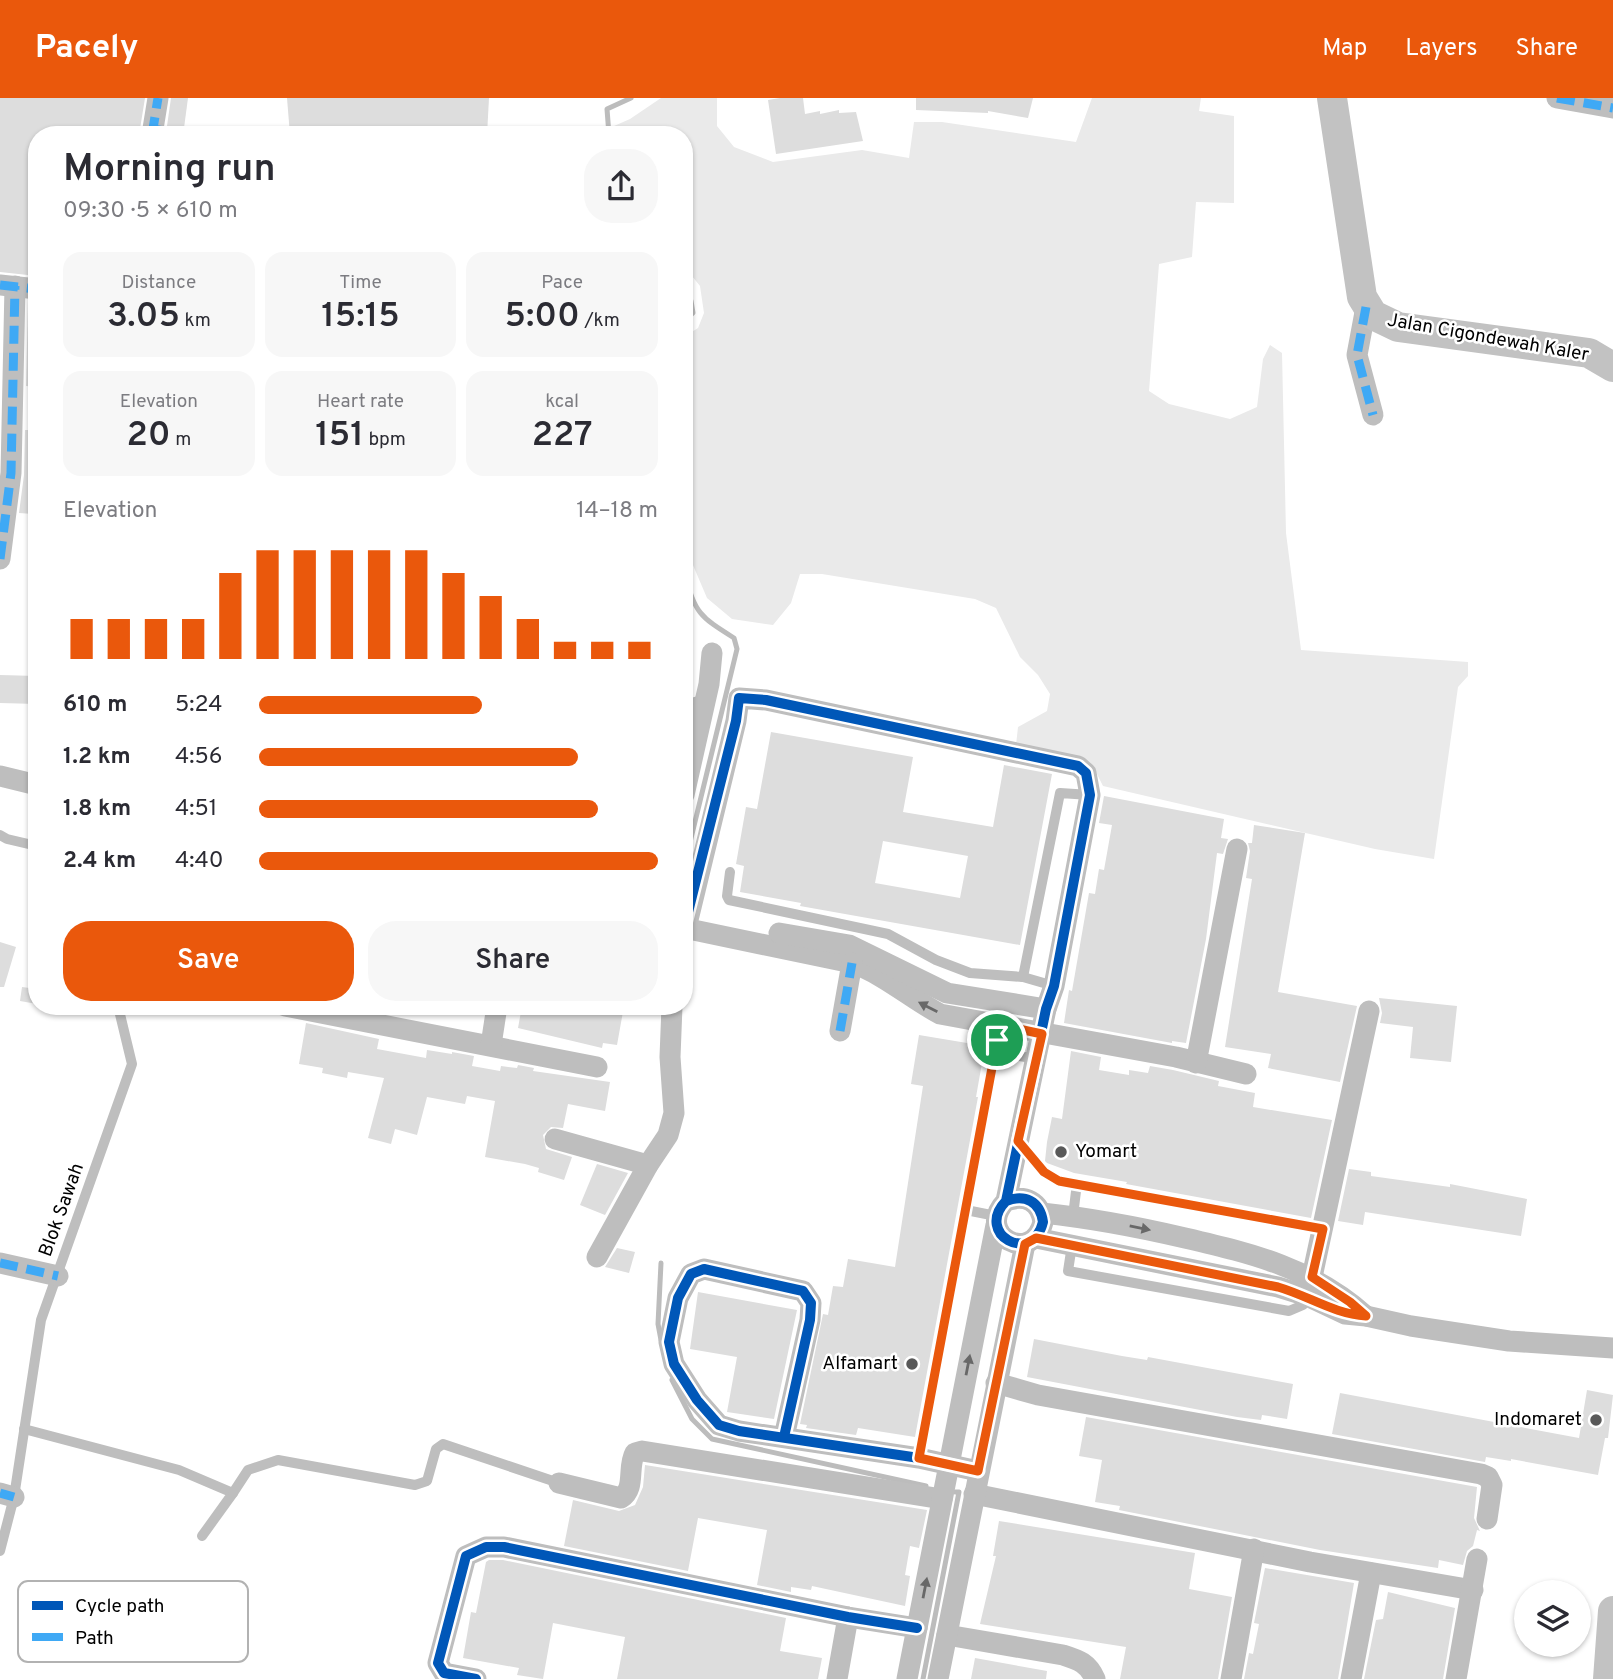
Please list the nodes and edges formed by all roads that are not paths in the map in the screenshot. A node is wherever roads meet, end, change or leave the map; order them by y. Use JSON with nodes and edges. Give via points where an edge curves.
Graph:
{"nodes":[{"id":1,"x":158,"y":98,"type":"edge"},
{"id":2,"x":1332,"y":98,"type":"edge"},
{"id":3,"x":1557,"y":98,"type":"edge"},
{"id":4,"x":1613,"y":108,"type":"edge"},
{"id":5,"x":153,"y":126,"type":"edge"},
{"id":6,"x":7,"y":285,"type":"edge"},
{"id":7,"x":28,"y":288,"type":"edge"},
{"id":8,"x":1366,"y":307,"type":"junction"},
{"id":9,"x":1613,"y":368,"type":"edge"},
{"id":10,"x":1373,"y":415,"type":"dead end"},
{"id":11,"x":0,"y":559,"type":"edge"},
{"id":12,"x":712,"y":653,"type":"dead end"},
{"id":13,"x":724,"y":698,"type":"junction"},
{"id":14,"x":693,"y":703,"type":"edge"},
{"id":15,"x":693,"y":773,"type":"edge"},
{"id":16,"x":0,"y":776,"type":"edge"},
{"id":17,"x":28,"y":783,"type":"edge"},
{"id":18,"x":1090,"y":795,"type":"junction"},
{"id":19,"x":0,"y":835,"type":"edge"},
{"id":20,"x":28,"y":844,"type":"edge"},
{"id":21,"x":1237,"y":849,"type":"dead end"},
{"id":22,"x":730,"y":872,"type":"dead end"},
{"id":23,"x":693,"y":895,"type":"edge"},
{"id":24,"x":693,"y":924,"type":"edge"},
{"id":25,"x":693,"y":925,"type":"edge"},
{"id":26,"x":852,"y":963,"type":"junction"},
{"id":27,"x":1023,"y":977,"type":"junction"},
{"id":28,"x":1055,"y":986,"type":"junction"},
{"id":29,"x":1046,"y":1010,"type":"junction"},
{"id":30,"x":1369,"y":1011,"type":"dead end"},
{"id":31,"x":120,"y":1015,"type":"edge"},
{"id":32,"x":333,"y":1015,"type":"edge"},
{"id":33,"x":496,"y":1015,"type":"edge"},
{"id":34,"x":671,"y":1015,"type":"edge"},
{"id":35,"x":1000,"y":1025,"type":"junction"},
{"id":36,"x":840,"y":1031,"type":"dead end"},
{"id":37,"x":1042,"y":1034,"type":"junction"},
{"id":38,"x":491,"y":1045,"type":"junction"},
{"id":39,"x":995,"y":1052,"type":"junction"},
{"id":40,"x":1037,"y":1059,"type":"junction"},
{"id":41,"x":1196,"y":1063,"type":"junction"},
{"id":42,"x":597,"y":1067,"type":"dead end"},
{"id":43,"x":1246,"y":1074,"type":"dead end"},
{"id":44,"x":555,"y":1139,"type":"dead end"},
{"id":45,"x":1018,"y":1141,"type":"junction"},
{"id":46,"x":648,"y":1165,"type":"junction"},
{"id":47,"x":1077,"y":1183,"type":"junction"},
{"id":48,"x":966,"y":1210,"type":"junction"},
{"id":49,"x":1042,"y":1213,"type":"junction"},
{"id":50,"x":999,"y":1214,"type":"junction"},
{"id":51,"x":1073,"y":1216,"type":"junction"},
{"id":52,"x":1323,"y":1229,"type":"junction"},
{"id":53,"x":1030,"y":1241,"type":"junction"},
{"id":54,"x":597,"y":1257,"type":"dead end"},
{"id":55,"x":0,"y":1263,"type":"edge"},
{"id":56,"x":58,"y":1276,"type":"junction"},
{"id":57,"x":1310,"y":1287,"type":"junction"},
{"id":58,"x":1613,"y":1348,"type":"edge"},
{"id":59,"x":996,"y":1383,"type":"junction"},
{"id":60,"x":24,"y":1429,"type":"junction"},
{"id":61,"x":784,"y":1437,"type":"junction"},
{"id":62,"x":919,"y":1458,"type":"junction"},
{"id":63,"x":964,"y":1468,"type":"junction"},
{"id":64,"x":559,"y":1483,"type":"joint"},
{"id":65,"x":233,"y":1493,"type":"junction"},
{"id":66,"x":974,"y":1494,"type":"junction"},
{"id":67,"x":7,"y":1495,"type":"edge"},
{"id":68,"x":942,"y":1499,"type":"junction"},
{"id":69,"x":1487,"y":1519,"type":"dead end"},
{"id":70,"x":202,"y":1536,"type":"dead end"},
{"id":71,"x":1254,"y":1549,"type":"junction"},
{"id":72,"x":0,"y":1551,"type":"edge"},
{"id":73,"x":1477,"y":1559,"type":"dead end"},
{"id":74,"x":1371,"y":1573,"type":"junction"},
{"id":75,"x":1473,"y":1590,"type":"junction"},
{"id":76,"x":1613,"y":1611,"type":"edge"},
{"id":77,"x":848,"y":1617,"type":"junction"},
{"id":78,"x":917,"y":1628,"type":"junction"},
{"id":79,"x":947,"y":1635,"type":"junction"},
{"id":80,"x":476,"y":1679,"type":"edge"},
{"id":81,"x":837,"y":1679,"type":"edge"},
{"id":82,"x":907,"y":1679,"type":"edge"},
{"id":83,"x":938,"y":1679,"type":"edge"},
{"id":84,"x":1095,"y":1679,"type":"edge"},
{"id":85,"x":1231,"y":1679,"type":"edge"},
{"id":86,"x":1351,"y":1679,"type":"edge"},
{"id":87,"x":1456,"y":1679,"type":"edge"},
{"id":88,"x":1608,"y":1679,"type":"edge"}],
"edges":[{"from":1,"to":5,"type":"street"},
{"from":2,"to":8,"type":"main road","name":"Jalan Cigondewah Kaler"},
{"from":3,"to":4,"type":"street"},
{"from":6,"to":7,"type":"street"},
{"from":6,"to":11,"type":"street","via":[[11,474]]},
{"from":8,"to":9,"type":"main road","name":"Jalan Cigondewah Kaler","via":[[1379,320],[1398,327],[1589,353]]},
{"from":8,"to":10,"type":"street","via":[[1357,355]]},
{"from":12,"to":13,"type":"street"},
{"from":13,"to":14,"type":"lane"},
{"from":13,"to":15,"type":"street"},
{"from":13,"to":18,"type":"street","via":[[766,700],[1078,766],[1086,773]]},
{"from":13,"to":23,"type":"street","via":[[736,721]]},
{"from":16,"to":17,"type":"street"},
{"from":18,"to":27,"type":"lane","via":[[1060,793]]},
{"from":18,"to":28,"type":"street"},
{"from":19,"to":20,"type":"lane"},
{"from":21,"to":41,"type":"street"},
{"from":22,"to":27,"type":"lane","via":[[729,900],[888,934],[970,973]]},
{"from":24,"to":29,"type":"street","via":[[849,945],[947,993]]},
{"from":25,"to":26,"type":"street"},
{"from":35,"to":26,"type":"street","one_way":true,"via":[[940,1014],[877,972]]},
{"from":26,"to":36,"type":"street"},
{"from":27,"to":28,"type":"lane"},
{"from":28,"to":29,"type":"street"},
{"from":29,"to":37,"type":"street"},
{"from":30,"to":52,"type":"street"},
{"from":31,"to":56,"type":"lane","name":"Blok Sawah","via":[[132,1064]]},
{"from":32,"to":38,"type":"street"},
{"from":33,"to":38,"type":"street"},
{"from":34,"to":46,"type":"street","via":[[674,1113],[668,1135]]},
{"from":35,"to":37,"type":"street"},
{"from":35,"to":39,"type":"lane"},
{"from":37,"to":40,"type":"street"},
{"from":37,"to":41,"type":"street"},
{"from":38,"to":42,"type":"street"},
{"from":39,"to":40,"type":"lane"},
{"from":39,"to":48,"type":"lane"},
{"from":40,"to":45,"type":"street"},
{"from":41,"to":43,"type":"street"},
{"from":44,"to":46,"type":"street"},
{"from":45,"to":47,"type":"lane","via":[[1050,1178]]},
{"from":45,"to":50,"type":"street"},
{"from":46,"to":54,"type":"street"},
{"from":47,"to":51,"type":"lane"},
{"from":47,"to":52,"type":"lane"},
{"from":48,"to":50,"type":"lane"},
{"from":48,"to":62,"type":"lane"},
{"from":49,"to":50,"type":"street","via":[[1036,1203],[1016,1197]]},
{"from":49,"to":51,"type":"street"},
{"from":49,"to":53,"type":"street","via":[[1044,1222]]},
{"from":50,"to":53,"type":"street","via":[[1002,1236],[1012,1243]]},
{"from":63,"to":50,"type":"street","one_way":true},
{"from":51,"to":57,"type":"street","one_way":true,"via":[[1261,1256]]},
{"from":52,"to":57,"type":"street"},
{"from":53,"to":57,"type":"street","via":[[1072,1245],[1264,1284]]},
{"from":53,"to":59,"type":"street"},
{"from":55,"to":56,"type":"street"},
{"from":56,"to":60,"type":"lane","name":"Blok Sawah","via":[[41,1320]]},
{"from":57,"to":58,"type":"street","via":[[1350,1302],[1366,1316],[1410,1326],[1501,1340]]},
{"from":59,"to":63,"type":"street"},
{"from":59,"to":69,"type":"street","via":[[1038,1395],[1481,1474],[1492,1485]]},
{"from":60,"to":65,"type":"lane","via":[[179,1470]]},
{"from":60,"to":67,"type":"lane","name":"Blok Sawah"},
{"from":61,"to":61,"type":"street","via":[[719,1425],[674,1364],[669,1342],[673,1320],[691,1274],[704,1269],[803,1291],[811,1303]]},
{"from":61,"to":62,"type":"street"},
{"from":62,"to":63,"type":"street"},
{"from":63,"to":66,"type":"street"},
{"from":63,"to":68,"type":"street"},
{"from":64,"to":65,"type":"lane","via":[[443,1444],[436,1449],[422,1484],[278,1460],[248,1470]]},
{"from":64,"to":68,"type":"street","via":[[621,1498],[629,1489],[632,1458],[642,1451]]},
{"from":65,"to":70,"type":"lane"},
{"from":66,"to":71,"type":"street"},
{"from":66,"to":79,"type":"street"},
{"from":67,"to":72,"type":"lane","name":"Blok Sawah"},
{"from":78,"to":68,"type":"street","one_way":true},
{"from":71,"to":74,"type":"street"},
{"from":71,"to":85,"type":"street"},
{"from":73,"to":75,"type":"street"},
{"from":74,"to":75,"type":"street"},
{"from":74,"to":86,"type":"street"},
{"from":75,"to":87,"type":"street"},
{"from":76,"to":88,"type":"main road"},
{"from":77,"to":78,"type":"street"},
{"from":77,"to":80,"type":"street","via":[[486,1547],[466,1556],[438,1663],[444,1673]]},
{"from":77,"to":81,"type":"street"},
{"from":78,"to":82,"type":"street"},
{"from":79,"to":83,"type":"street"},
{"from":79,"to":84,"type":"street","via":[[1080,1660]]}]}
